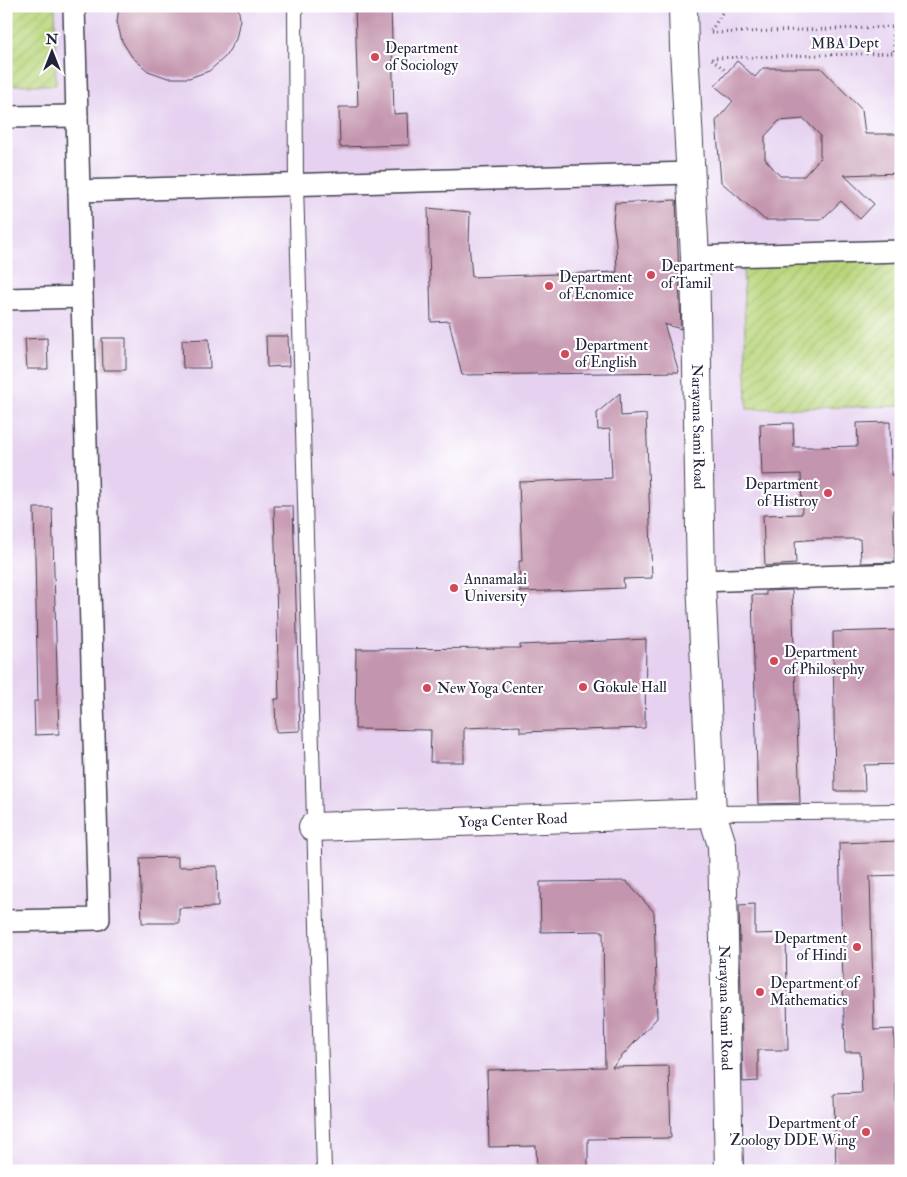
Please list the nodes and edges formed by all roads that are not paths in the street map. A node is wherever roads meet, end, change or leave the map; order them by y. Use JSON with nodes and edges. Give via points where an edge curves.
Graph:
{"nodes":[{"id":1,"x":74,"y":6,"type":"edge"},
{"id":2,"x":295,"y":6,"type":"edge"},
{"id":3,"x":683,"y":6,"type":"edge"},
{"id":4,"x":711,"y":10,"type":"edge"},
{"id":5,"x":77,"y":116,"type":"junction"},
{"id":6,"x":6,"y":117,"type":"edge"},
{"id":7,"x":690,"y":173,"type":"junction"},
{"id":8,"x":296,"y":184,"type":"junction"},
{"id":9,"x":79,"y":191,"type":"junction"},
{"id":10,"x":901,"y":252,"type":"edge"},
{"id":11,"x":695,"y":257,"type":"junction"},
{"id":12,"x":82,"y":297,"type":"junction"},
{"id":13,"x":6,"y":299,"type":"edge"},
{"id":14,"x":901,"y":574,"type":"edge"},
{"id":15,"x":710,"y":580,"type":"junction"},
{"id":16,"x":901,"y":811,"type":"edge"},
{"id":17,"x":721,"y":813,"type":"junction"},
{"id":18,"x":313,"y":827,"type":"junction"},
{"id":19,"x":6,"y":921,"type":"edge"},
{"id":20,"x":324,"y":1171,"type":"edge"},
{"id":21,"x":730,"y":1171,"type":"edge"}],
"edges":[{"from":1,"to":5,"type":"street"},
{"from":2,"to":8,"type":"lane"},
{"from":3,"to":7,"type":"street","name":"Narayana Sami Road"},
{"from":4,"to":15,"type":"street","name":"Narayana Sami Road"},
{"from":5,"to":6,"type":"street"},
{"from":5,"to":9,"type":"street"},
{"from":7,"to":8,"type":"street"},
{"from":7,"to":11,"type":"street","name":"Narayana Sami Road"},
{"from":8,"to":9,"type":"street"},
{"from":8,"to":18,"type":"lane"},
{"from":9,"to":12,"type":"street"},
{"from":10,"to":11,"type":"street"},
{"from":11,"to":15,"type":"street","name":"Narayana Sami Road"},
{"from":12,"to":13,"type":"street"},
{"from":12,"to":19,"type":"street","via":[[99,919]]},
{"from":14,"to":15,"type":"street"},
{"from":15,"to":17,"type":"street","name":"Narayana Sami Road"},
{"from":16,"to":17,"type":"lane"},
{"from":17,"to":18,"type":"street","name":"Yoga Center Road"},
{"from":17,"to":21,"type":"street","name":"Narayana Sami Road"},
{"from":18,"to":20,"type":"lane"}]}
